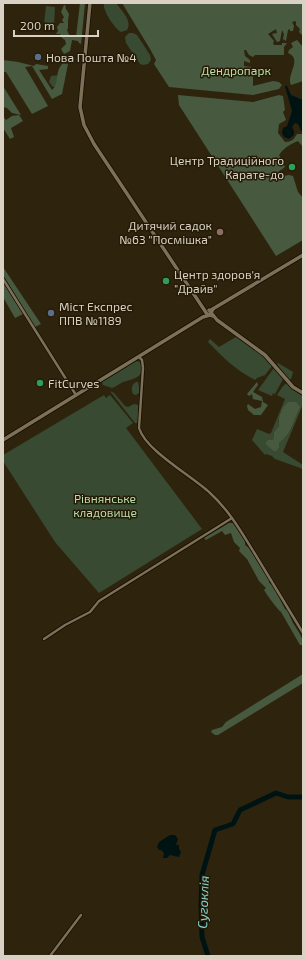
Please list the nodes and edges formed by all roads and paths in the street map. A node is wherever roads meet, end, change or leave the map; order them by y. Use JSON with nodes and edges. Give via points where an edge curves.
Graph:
{"nodes":[{"id":1,"x":90,"y":3,"type":"edge"},
{"id":2,"x":303,"y":255,"type":"edge"},
{"id":3,"x":3,"y":279,"type":"edge"},
{"id":4,"x":209,"y":312,"type":"junction"},
{"id":5,"x":139,"y":357,"type":"junction"},
{"id":6,"x":303,"y":393,"type":"edge"},
{"id":7,"x":76,"y":396,"type":"junction"},
{"id":8,"x":3,"y":440,"type":"edge"},
{"id":9,"x":232,"y":518,"type":"junction"},
{"id":10,"x":303,"y":633,"type":"edge"},
{"id":11,"x":44,"y":639,"type":"dead end"},
{"id":12,"x":81,"y":915,"type":"dead end"},
{"id":13,"x":50,"y":956,"type":"edge"}],
"edges":[{"from":1,"to":4,"type":"main road","via":[[80,104],[84,125],[94,144]]},
{"from":2,"to":4,"type":"main road"},
{"from":3,"to":7,"type":"street"},
{"from":4,"to":5,"type":"main road"},
{"from":4,"to":6,"type":"main road","via":[[265,355],[293,387]]},
{"from":5,"to":7,"type":"main road"},
{"from":5,"to":9,"type":"street","via":[[143,368],[141,434],[165,458],[210,492]]},
{"from":7,"to":8,"type":"main road"},
{"from":9,"to":10,"type":"street"},
{"from":9,"to":11,"type":"street","via":[[99,600],[90,612]]},
{"from":12,"to":13,"type":"street"}]}
